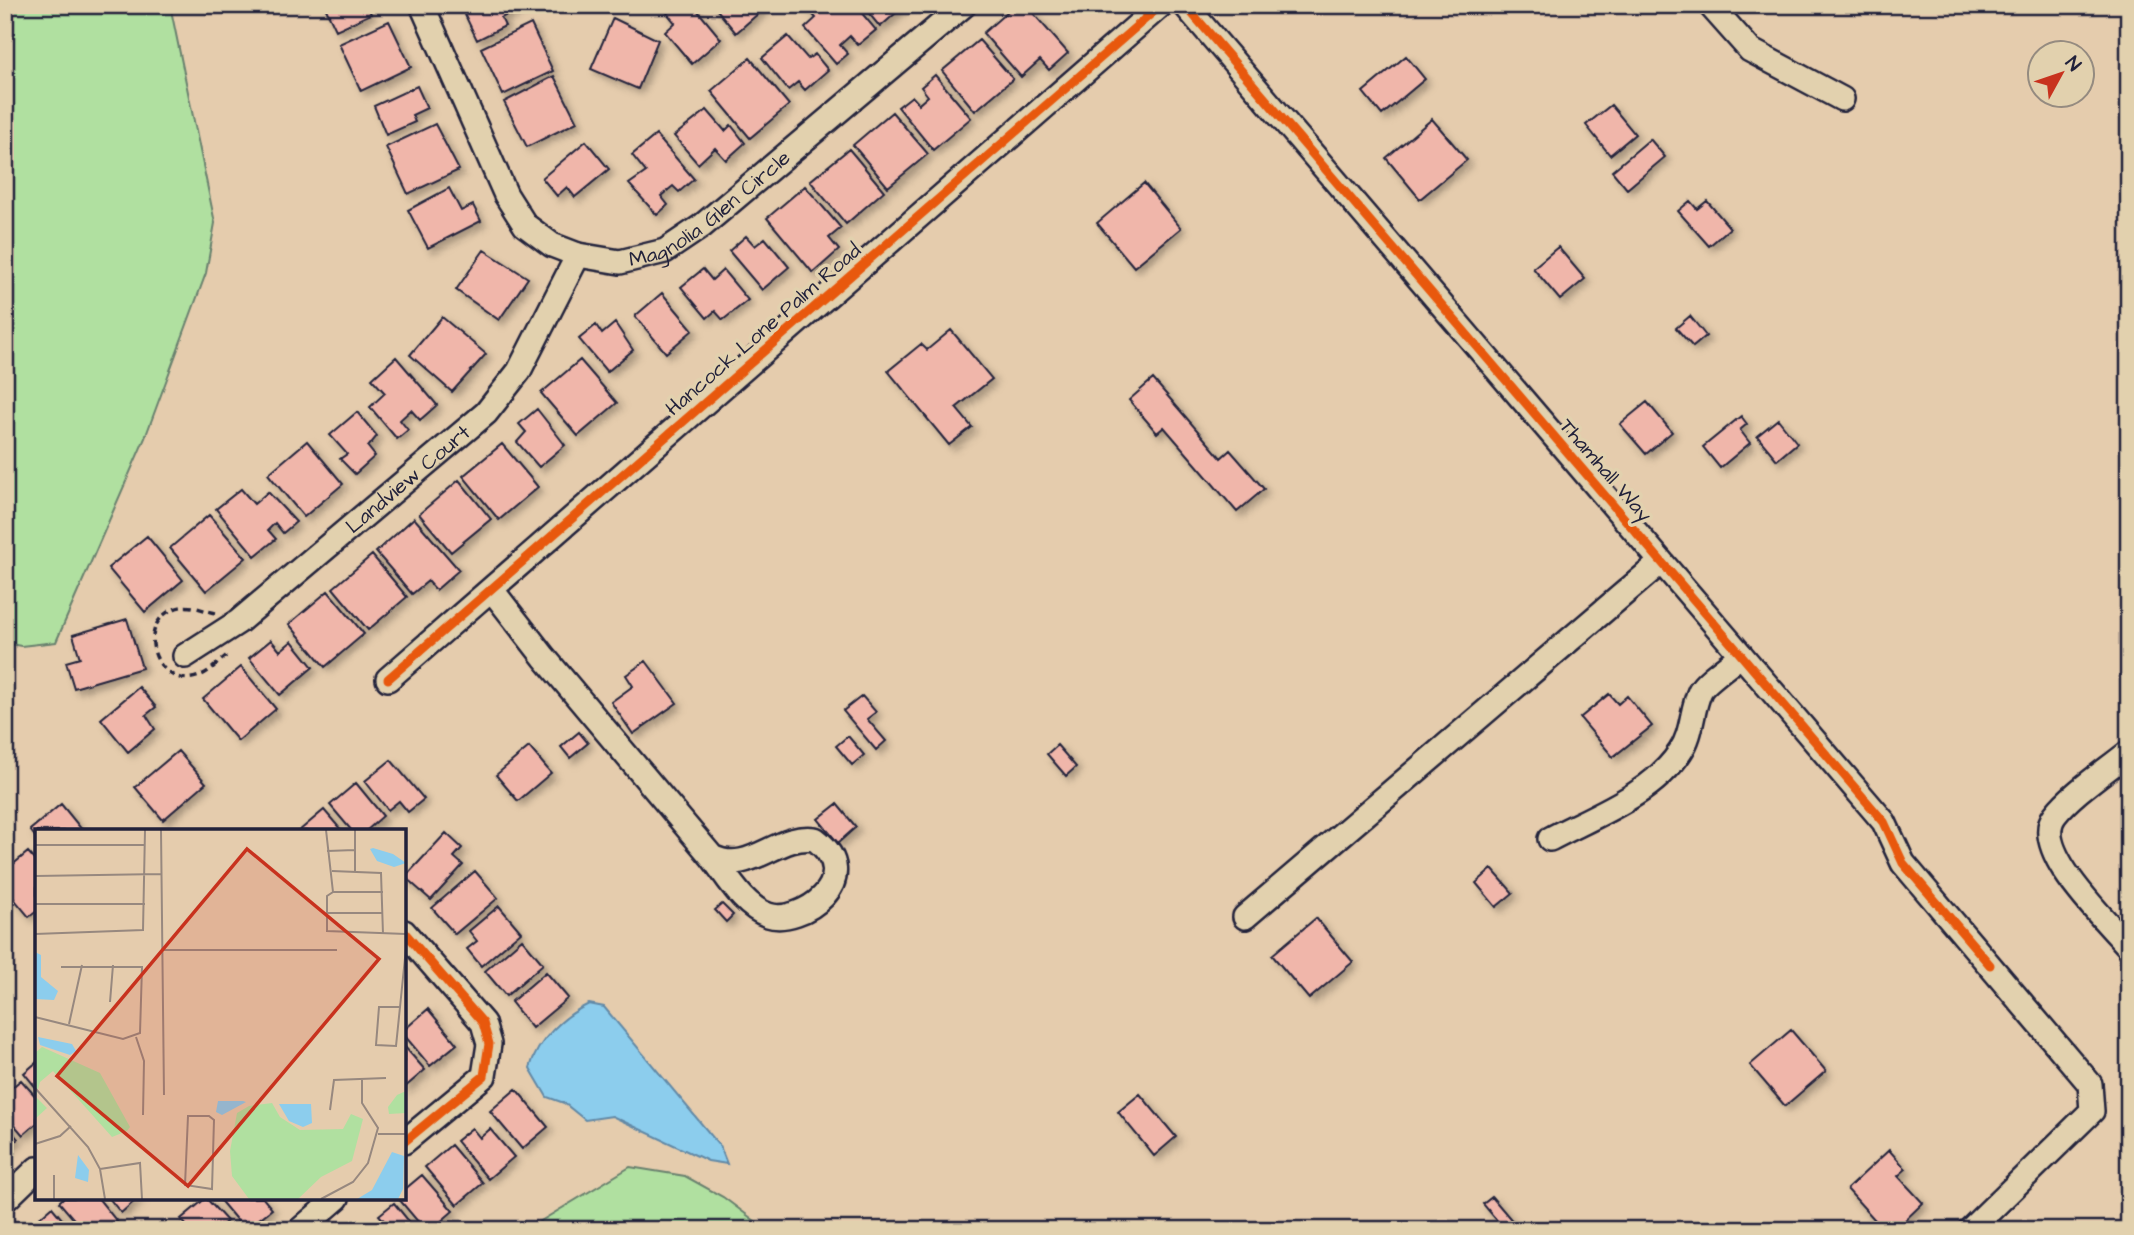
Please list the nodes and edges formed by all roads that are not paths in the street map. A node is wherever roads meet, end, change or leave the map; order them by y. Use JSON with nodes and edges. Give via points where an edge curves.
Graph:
{"nodes":[{"id":1,"x":422,"y":5,"type":"edge"},
{"id":2,"x":964,"y":5,"type":"edge"},
{"id":3,"x":1161,"y":5,"type":"edge"},
{"id":4,"x":1185,"y":5,"type":"edge"},
{"id":5,"x":1710,"y":5,"type":"edge"},
{"id":6,"x":1842,"y":99,"type":"dead end"},
{"id":7,"x":578,"y":255,"type":"junction"},
{"id":8,"x":1661,"y":562,"type":"junction"},
{"id":9,"x":492,"y":590,"type":"junction"},
{"id":10,"x":1741,"y":655,"type":"junction"},
{"id":11,"x":186,"y":656,"type":"dead end"},
{"id":12,"x":388,"y":679,"type":"dead end"},
{"id":13,"x":2129,"y":752,"type":"edge"},
{"id":14,"x":1550,"y":839,"type":"dead end"},
{"id":15,"x":712,"y":857,"type":"junction"},
{"id":16,"x":1245,"y":916,"type":"dead end"},
{"id":17,"x":406,"y":934,"type":"edge"},
{"id":18,"x":2129,"y":947,"type":"edge"},
{"id":19,"x":406,"y":1140,"type":"edge"},
{"id":20,"x":35,"y":1171,"type":"edge"},
{"id":21,"x":5,"y":1200,"type":"edge"},
{"id":22,"x":335,"y":1200,"type":"edge"},
{"id":23,"x":300,"y":1230,"type":"edge"},
{"id":24,"x":1970,"y":1230,"type":"edge"}],
"edges":[{"from":1,"to":7,"type":"street","name":"Magnolia Glen Circle","via":[[506,195],[525,225],[552,246]]},
{"from":2,"to":7,"type":"street","name":"Magnolia Glen Circle","via":[[702,226],[665,251],[621,262]]},
{"from":3,"to":9,"type":"street","name":"Hancock Lone Palm Road"},
{"from":4,"to":8,"type":"street","name":"Thamhall Way"},
{"from":5,"to":6,"type":"street","via":[[1750,50]]},
{"from":7,"to":11,"type":"street","name":"Landview Court","via":[[519,371],[486,413],[238,622]]},
{"from":8,"to":10,"type":"street","name":"Thamhall Way"},
{"from":8,"to":16,"type":"street"},
{"from":9,"to":12,"type":"street","name":"Hancock Lone Palm Road"},
{"from":9,"to":15,"type":"street"},
{"from":10,"to":14,"type":"street","via":[[1701,688],[1690,734],[1679,755],[1623,801]]},
{"from":10,"to":24,"type":"street","name":"Thamhall Way","via":[[1884,822],[1903,863],[2090,1084],[2092,1111]]},
{"from":13,"to":18,"type":"street","via":[[2056,814],[2049,836],[2055,859]]},
{"from":15,"to":15,"type":"street","via":[[729,863],[751,860],[795,839],[815,839],[831,855],[835,881],[827,893],[795,914],[780,918],[755,908]]},
{"from":17,"to":19,"type":"street","via":[[483,1023],[489,1044],[484,1076]]},
{"from":20,"to":21,"type":"street"},
{"from":22,"to":23,"type":"street"}]}
